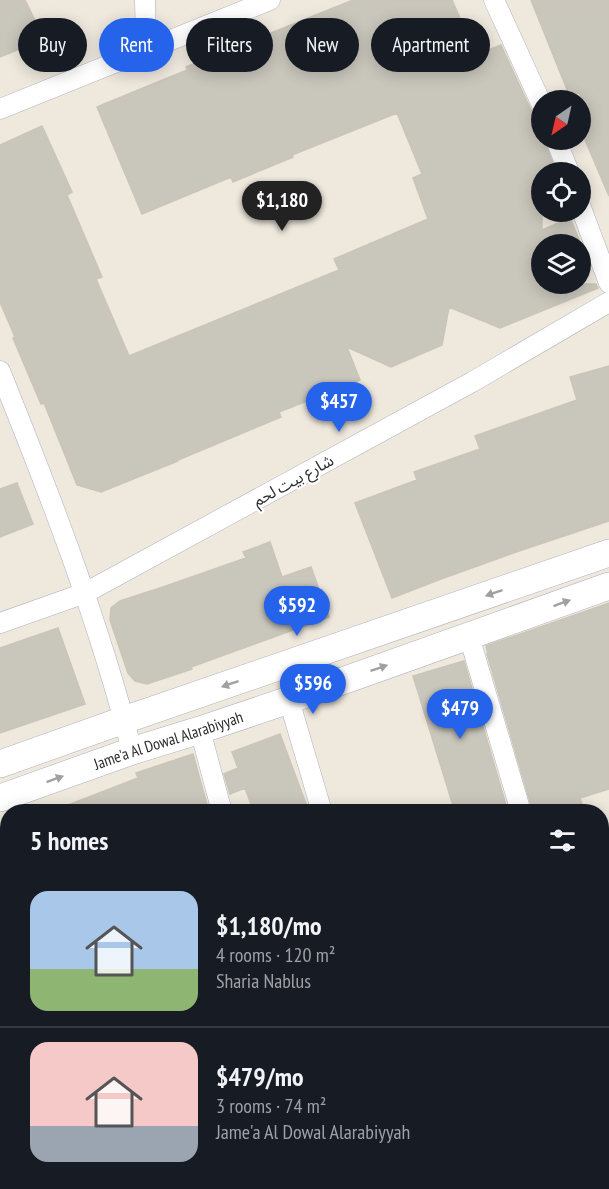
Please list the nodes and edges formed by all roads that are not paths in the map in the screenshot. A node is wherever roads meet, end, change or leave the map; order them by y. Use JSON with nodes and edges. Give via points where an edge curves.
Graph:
{"nodes":[{"id":1,"x":145,"y":0,"type":"edge"},
{"id":2,"x":270,"y":0,"type":"edge"},
{"id":3,"x":494,"y":0,"type":"edge"},
{"id":4,"x":145,"y":18,"type":"edge"},
{"id":5,"x":174,"y":39,"type":"edge"},
{"id":6,"x":99,"y":70,"type":"edge"},
{"id":7,"x":535,"y":90,"type":"edge"},
{"id":8,"x":0,"y":109,"type":"edge"},
{"id":9,"x":586,"y":222,"type":"edge"},
{"id":10,"x":609,"y":283,"type":"edge"},
{"id":11,"x":609,"y":302,"type":"edge"},
{"id":12,"x":0,"y":371,"type":"edge"},
{"id":13,"x":7,"y":407,"type":"edge"},
{"id":14,"x":609,"y":554,"type":"edge"},
{"id":15,"x":609,"y":586,"type":"edge"},
{"id":16,"x":86,"y":593,"type":"junction"},
{"id":17,"x":0,"y":623,"type":"edge"},
{"id":18,"x":469,"y":636,"type":"junction"},
{"id":19,"x":289,"y":700,"type":"junction"},
{"id":20,"x":124,"y":720,"type":"junction"},
{"id":21,"x":200,"y":730,"type":"junction"},
{"id":22,"x":132,"y":751,"type":"junction"},
{"id":23,"x":0,"y":764,"type":"edge"},
{"id":24,"x":0,"y":798,"type":"edge"},
{"id":25,"x":220,"y":804,"type":"edge"},
{"id":26,"x":320,"y":804,"type":"edge"},
{"id":27,"x":519,"y":804,"type":"edge"}],
"edges":[{"from":1,"to":4,"type":"street"},
{"from":2,"to":5,"type":"street"},
{"from":3,"to":7,"type":"street"},
{"from":6,"to":8,"type":"street"},
{"from":9,"to":10,"type":"street"},
{"from":11,"to":16,"type":"street","name":"شارع بيت لحم","via":[[472,382]]},
{"from":12,"to":13,"type":"street"},
{"from":13,"to":16,"type":"street"},
{"from":14,"to":20,"type":"main road","name":"Jame'a Al Dowal Alarabiyyah","one_way":true},
{"from":18,"to":15,"type":"main road","name":"Jame'a Al Dowal Alarabiyyah","one_way":true},
{"from":16,"to":17,"type":"street","name":"شارع بيت لحم"},
{"from":16,"to":20,"type":"street"},
{"from":19,"to":18,"type":"main road","name":"Jame'a Al Dowal Alarabiyyah","one_way":true},
{"from":18,"to":27,"type":"street"},
{"from":19,"to":21,"type":"main road","name":"Jame'a Al Dowal Alarabiyyah"},
{"from":19,"to":26,"type":"street"},
{"from":20,"to":22,"type":"street"},
{"from":20,"to":23,"type":"main road","name":"Jame'a Al Dowal Alarabiyyah"},
{"from":21,"to":22,"type":"main road","name":"Jame'a Al Dowal Alarabiyyah"},
{"from":21,"to":25,"type":"street"},
{"from":24,"to":22,"type":"main road","name":"Jame'a Al Dowal Alarabiyyah","one_way":true}]}
